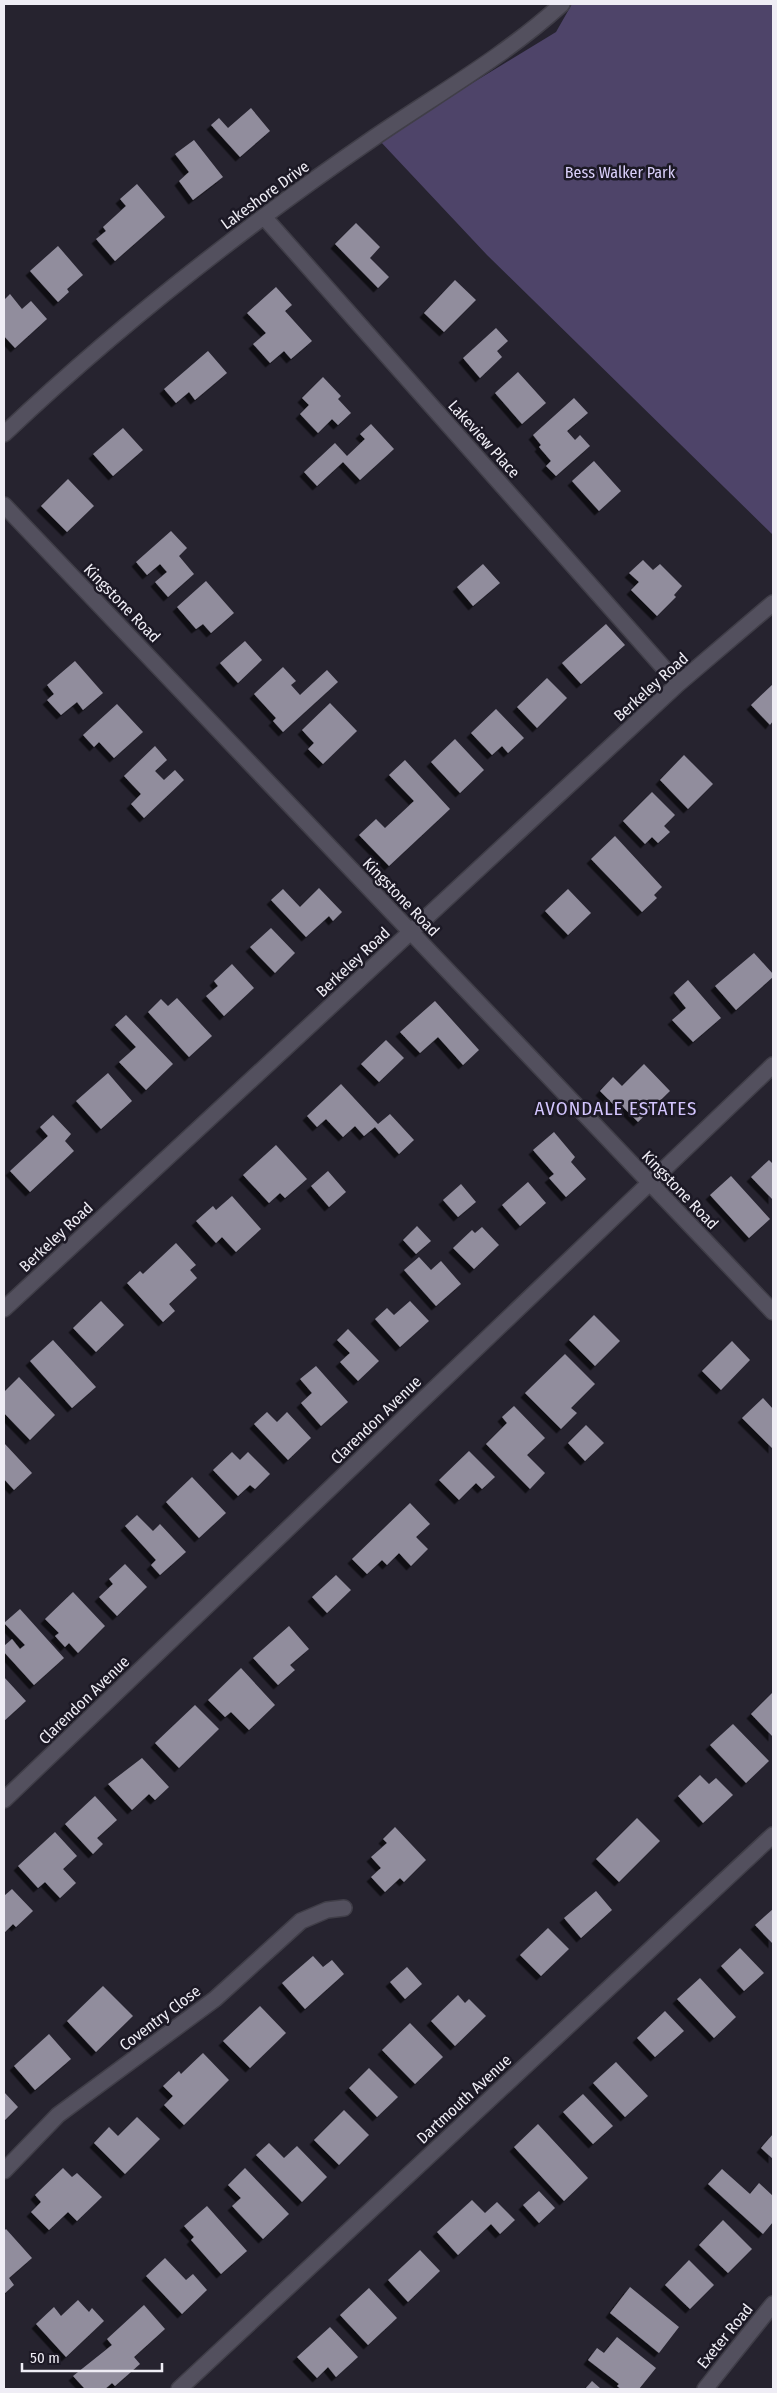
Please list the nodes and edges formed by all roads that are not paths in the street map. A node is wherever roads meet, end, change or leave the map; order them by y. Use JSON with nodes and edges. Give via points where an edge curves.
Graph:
{"nodes":[{"id":1,"x":562,"y":4,"type":"edge"},
{"id":2,"x":264,"y":217,"type":"junction"},
{"id":3,"x":4,"y":434,"type":"edge"},
{"id":4,"x":4,"y":505,"type":"edge"},
{"id":5,"x":773,"y":603,"type":"edge"},
{"id":6,"x":678,"y":684,"type":"junction"},
{"id":7,"x":411,"y":932,"type":"junction"},
{"id":8,"x":773,"y":1065,"type":"edge"},
{"id":9,"x":649,"y":1184,"type":"junction"},
{"id":10,"x":4,"y":1309,"type":"edge"},
{"id":11,"x":773,"y":1312,"type":"edge"},
{"id":12,"x":4,"y":1800,"type":"edge"},
{"id":13,"x":773,"y":1835,"type":"edge"},
{"id":14,"x":344,"y":1908,"type":"dead end"},
{"id":15,"x":4,"y":2171,"type":"edge"},
{"id":16,"x":773,"y":2304,"type":"edge"},
{"id":17,"x":179,"y":2389,"type":"edge"},
{"id":18,"x":705,"y":2389,"type":"edge"}],
"edges":[{"from":1,"to":2,"type":"street","name":"Lakeshore Drive","via":[[487,64],[375,137]]},
{"from":2,"to":3,"type":"street","name":"Lakeshore Drive","via":[[96,348]]},
{"from":2,"to":6,"type":"street","name":"Lakeview Place"},
{"from":4,"to":7,"type":"street","name":"Kingstone Road"},
{"from":5,"to":6,"type":"street","name":"Berkeley Road"},
{"from":6,"to":7,"type":"street","name":"Berkeley Road"},
{"from":7,"to":9,"type":"street","name":"Kingstone Road"},
{"from":7,"to":10,"type":"street","name":"Berkeley Road"},
{"from":8,"to":9,"type":"street","name":"Clarendon Avenue"},
{"from":9,"to":11,"type":"street","name":"Kingstone Road"},
{"from":9,"to":12,"type":"street","name":"Clarendon Avenue"},
{"from":13,"to":17,"type":"street","name":"Dartmouth Avenue"},
{"from":14,"to":15,"type":"street","name":"Coventry Close","via":[[327,1910],[301,1921],[215,1999],[58,2115]]},
{"from":16,"to":18,"type":"street","name":"Exeter Road"}]}
